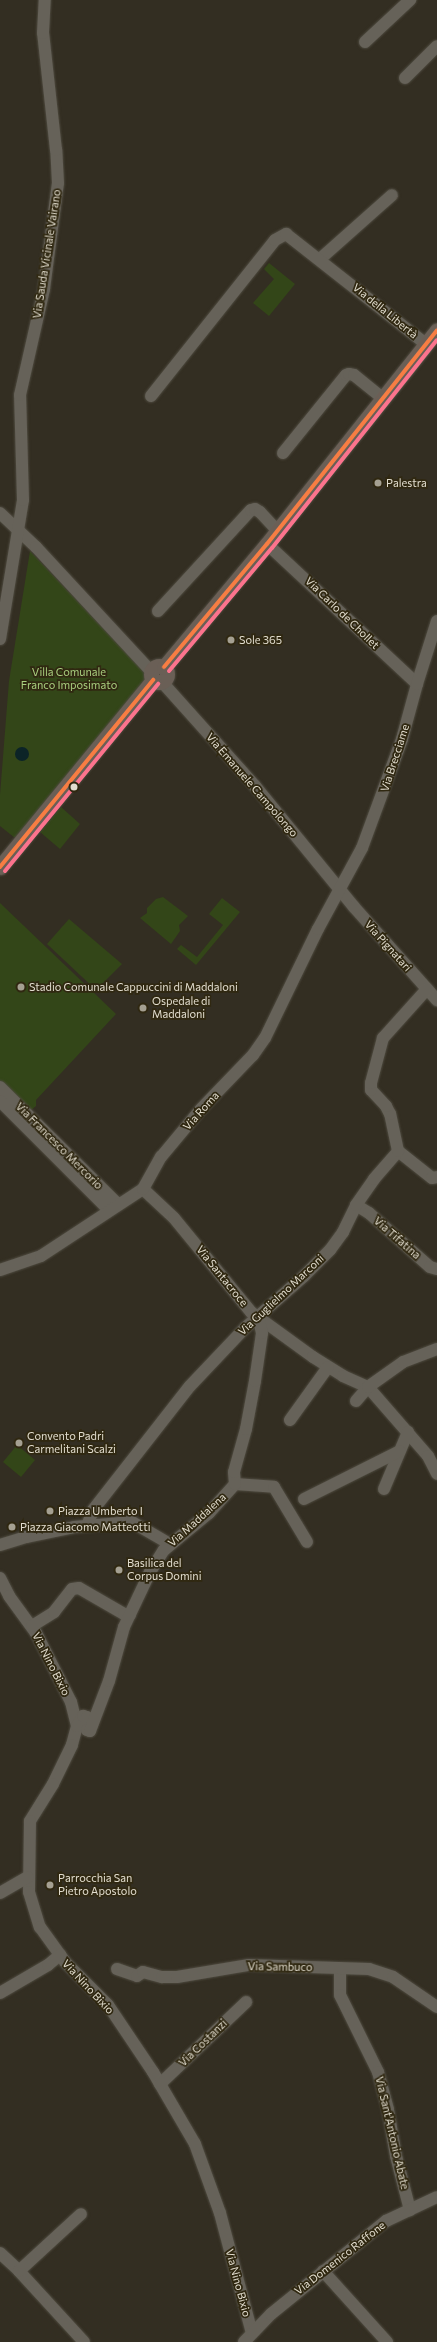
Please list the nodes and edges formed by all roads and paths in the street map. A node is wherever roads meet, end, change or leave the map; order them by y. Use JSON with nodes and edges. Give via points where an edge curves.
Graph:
{"nodes":[{"id":1,"x":45,"y":0,"type":"edge"},
{"id":2,"x":410,"y":0,"type":"edge"},
{"id":3,"x":365,"y":42,"type":"dead end"},
{"id":4,"x":437,"y":46,"type":"edge"},
{"id":5,"x":405,"y":78,"type":"dead end"},
{"id":6,"x":392,"y":195,"type":"dead end"},
{"id":7,"x":320,"y":259,"type":"junction"},
{"id":8,"x":437,"y":330,"type":"edge"},
{"id":9,"x":426,"y":344,"type":"junction"},
{"id":10,"x":151,"y":396,"type":"dead end"},
{"id":11,"x":382,"y":398,"type":"junction"},
{"id":12,"x":283,"y":453,"type":"dead end"},
{"id":13,"x":0,"y":513,"type":"edge"},
{"id":14,"x":19,"y":530,"type":"junction"},
{"id":15,"x":278,"y":531,"type":"junction"},
{"id":16,"x":267,"y":544,"type":"junction"},
{"id":17,"x":158,"y":611,"type":"dead end"},
{"id":18,"x":437,"y":621,"type":"edge"},
{"id":19,"x":0,"y":639,"type":"edge"},
{"id":20,"x":158,"y":675,"type":"junction"},
{"id":21,"x":416,"y":684,"type":"junction"},
{"id":22,"x":0,"y":867,"type":"edge"},
{"id":23,"x":341,"y":890,"type":"junction"},
{"id":24,"x":427,"y":989,"type":"junction"},
{"id":25,"x":437,"y":1000,"type":"edge"},
{"id":26,"x":0,"y":1087,"type":"edge"},
{"id":27,"x":0,"y":1101,"type":"edge"},
{"id":28,"x":398,"y":1151,"type":"junction"},
{"id":29,"x":437,"y":1177,"type":"edge"},
{"id":30,"x":143,"y":1189,"type":"junction"},
{"id":31,"x":356,"y":1205,"type":"junction"},
{"id":32,"x":113,"y":1207,"type":"junction"},
{"id":33,"x":437,"y":1269,"type":"edge"},
{"id":34,"x":0,"y":1270,"type":"edge"},
{"id":35,"x":258,"y":1316,"type":"junction"},
{"id":36,"x":437,"y":1349,"type":"edge"},
{"id":37,"x":328,"y":1367,"type":"junction"},
{"id":38,"x":368,"y":1387,"type":"junction"},
{"id":39,"x":356,"y":1401,"type":"dead end"},
{"id":40,"x":290,"y":1420,"type":"dead end"},
{"id":41,"x":408,"y":1432,"type":"junction"},
{"id":42,"x":400,"y":1451,"type":"junction"},
{"id":43,"x":437,"y":1474,"type":"edge"},
{"id":44,"x":236,"y":1484,"type":"junction"},
{"id":45,"x":384,"y":1489,"type":"dead end"},
{"id":46,"x":304,"y":1499,"type":"dead end"},
{"id":47,"x":87,"y":1526,"type":"junction"},
{"id":48,"x":307,"y":1542,"type":"dead end"},
{"id":49,"x":170,"y":1544,"type":"junction"},
{"id":50,"x":0,"y":1545,"type":"edge"},
{"id":51,"x":0,"y":1578,"type":"edge"},
{"id":52,"x":130,"y":1616,"type":"junction"},
{"id":53,"x":32,"y":1626,"type":"junction"},
{"id":54,"x":77,"y":1726,"type":"junction"},
{"id":55,"x":28,"y":1877,"type":"junction"},
{"id":56,"x":0,"y":1893,"type":"edge"},
{"id":57,"x":60,"y":1955,"type":"junction"},
{"id":58,"x":340,"y":1968,"type":"junction"},
{"id":59,"x":117,"y":1969,"type":"dead end"},
{"id":60,"x":0,"y":1993,"type":"edge"},
{"id":61,"x":246,"y":2002,"type":"dead end"},
{"id":62,"x":437,"y":2007,"type":"edge"},
{"id":63,"x":160,"y":2084,"type":"junction"},
{"id":64,"x":437,"y":2197,"type":"edge"},
{"id":65,"x":410,"y":2210,"type":"junction"},
{"id":66,"x":81,"y":2214,"type":"dead end"},
{"id":67,"x":0,"y":2253,"type":"edge"},
{"id":68,"x":19,"y":2271,"type":"junction"},
{"id":69,"x":323,"y":2271,"type":"junction"},
{"id":70,"x":248,"y":2337,"type":"edge"},
{"id":71,"x":84,"y":2342,"type":"edge"},
{"id":72,"x":387,"y":2342,"type":"edge"}],
"edges":[{"from":1,"to":14,"type":"street","name":"Via Sauda Vicinale Vairano","via":[[43,33],[58,182],[44,289],[20,395],[23,500]]},
{"from":2,"to":3,"type":"street"},
{"from":4,"to":5,"type":"street"},
{"from":6,"to":7,"type":"street"},
{"from":7,"to":9,"type":"street","name":"Via della Libertà"},
{"from":7,"to":10,"type":"street","name":"Via della Libertà","via":[[286,234],[275,240]]},
{"from":8,"to":9,"type":"main road"},
{"from":9,"to":11,"type":"main road","name":"Via della Libertà"},
{"from":11,"to":12,"type":"street","via":[[354,375],[346,375]]},
{"from":11,"to":15,"type":"main road","name":"Via della Libertà"},
{"from":13,"to":14,"type":"street","name":"Via Emanuele Campolongo"},
{"from":14,"to":19,"type":"street","name":"Via Sauda Vicinale Vairano"},
{"from":14,"to":20,"type":"street","name":"Via Emanuele Campolongo"},
{"from":15,"to":16,"type":"main road","name":"Via della Libertà"},
{"from":15,"to":17,"type":"street","via":[[260,512],[251,510]]},
{"from":16,"to":20,"type":"main road","name":"Via della Libertà"},
{"from":16,"to":21,"type":"street","name":"Via Carlo de Chollet"},
{"from":18,"to":21,"type":"street","name":"Via Brecciame"},
{"from":20,"to":22,"type":"main road","name":"Via della Libertà"},
{"from":20,"to":23,"type":"street","name":"Via Emanuele Campolongo"},
{"from":21,"to":23,"type":"street","name":"Via Brecciame","via":[[402,739],[384,792],[362,848]]},
{"from":23,"to":24,"type":"street","name":"Via Pignatari"},
{"from":23,"to":30,"type":"street","name":"Via Roma","via":[[318,929],[265,1038],[253,1055],[201,1109],[161,1157]]},
{"from":24,"to":25,"type":"street","name":"Via Pignatari"},
{"from":24,"to":28,"type":"street","via":[[383,1038],[371,1083],[372,1090],[390,1114]]},
{"from":26,"to":32,"type":"street","name":"Via Francesco Mercorio"},
{"from":27,"to":32,"type":"street","name":"Via Francesco Mercorio"},
{"from":28,"to":29,"type":"street","via":[[432,1178]]},
{"from":28,"to":31,"type":"street","name":"Via Guglielmo Marconi"},
{"from":30,"to":32,"type":"street","name":"Via Roma"},
{"from":30,"to":35,"type":"street","name":"Via Santacroce","via":[[174,1218],[250,1312]]},
{"from":31,"to":33,"type":"street","name":"Via Tifatina","via":[[369,1213],[430,1267]]},
{"from":31,"to":35,"type":"street","name":"Via Guglielmo Marconi","via":[[343,1232],[322,1258]]},
{"from":32,"to":34,"type":"street","name":"Via Roma","via":[[41,1256]]},
{"from":35,"to":37,"type":"street","name":"Via Santacroce"},
{"from":35,"to":44,"type":"street","name":"Via Maddalena","via":[[262,1334],[256,1381],[234,1472]]},
{"from":35,"to":47,"type":"street","name":"Via Guglielmo Marconi","via":[[190,1386],[93,1510]]},
{"from":36,"to":38,"type":"street","via":[[403,1362]]},
{"from":37,"to":38,"type":"street","name":"Via Santacroce"},
{"from":37,"to":40,"type":"street"},
{"from":38,"to":39,"type":"street"},
{"from":38,"to":41,"type":"street","name":"Via Santacroce"},
{"from":41,"to":42,"type":"street"},
{"from":41,"to":43,"type":"street","name":"Via Santacroce","via":[[428,1456]]},
{"from":42,"to":45,"type":"street"},
{"from":42,"to":46,"type":"street"},
{"from":44,"to":48,"type":"street","via":[[274,1487]]},
{"from":44,"to":49,"type":"street","name":"Via Maddalena","via":[[209,1513]]},
{"from":47,"to":49,"type":"street","via":[[132,1522]]},
{"from":47,"to":50,"type":"street","via":[[27,1536]]},
{"from":49,"to":52,"type":"street","name":"Via Maddalena","via":[[150,1572]]},
{"from":51,"to":53,"type":"street","name":"Via Nino Bixio","via":[[9,1596]]},
{"from":52,"to":53,"type":"street","via":[[79,1588],[72,1589],[54,1612]]},
{"from":52,"to":54,"type":"street","name":"Via Maddalena","via":[[124,1627],[103,1699],[90,1731],[87,1730],[87,1717],[83,1716]]},
{"from":53,"to":54,"type":"street","name":"Via Nino Bixio","via":[[71,1702]]},
{"from":54,"to":55,"type":"street","name":"Via Nino Bixio","via":[[72,1745],[53,1784],[30,1821]]},
{"from":55,"to":56,"type":"street"},
{"from":55,"to":57,"type":"street","name":"Via Nino Bixio","via":[[29,1892],[40,1927]]},
{"from":57,"to":60,"type":"street","via":[[48,1965]]},
{"from":57,"to":63,"type":"street","name":"Via Nino Bixio","via":[[108,2005]]},
{"from":58,"to":59,"type":"street","name":"Via Sambuco","via":[[249,1965],[177,1977],[162,1977],[143,1972],[137,1976]]},
{"from":58,"to":62,"type":"street","name":"Via Sambuco","via":[[369,1968],[380,1971]]},
{"from":58,"to":65,"type":"street","name":"Via Sant'Antonio Abate","via":[[340,1995],[378,2072]]},
{"from":61,"to":63,"type":"street","name":"Via Costanzi"},
{"from":63,"to":70,"type":"street","name":"Via Nino Bixio","via":[[195,2144],[220,2213]]},
{"from":64,"to":65,"type":"street","name":"Via Domenico Raffone"},
{"from":65,"to":69,"type":"street","name":"Via Domenico Raffone","via":[[386,2221]]},
{"from":66,"to":68,"type":"street"},
{"from":67,"to":68,"type":"street"},
{"from":68,"to":71,"type":"street"},
{"from":69,"to":70,"type":"street","name":"Via Domenico Raffone","via":[[271,2314]]},
{"from":69,"to":72,"type":"street"}]}
